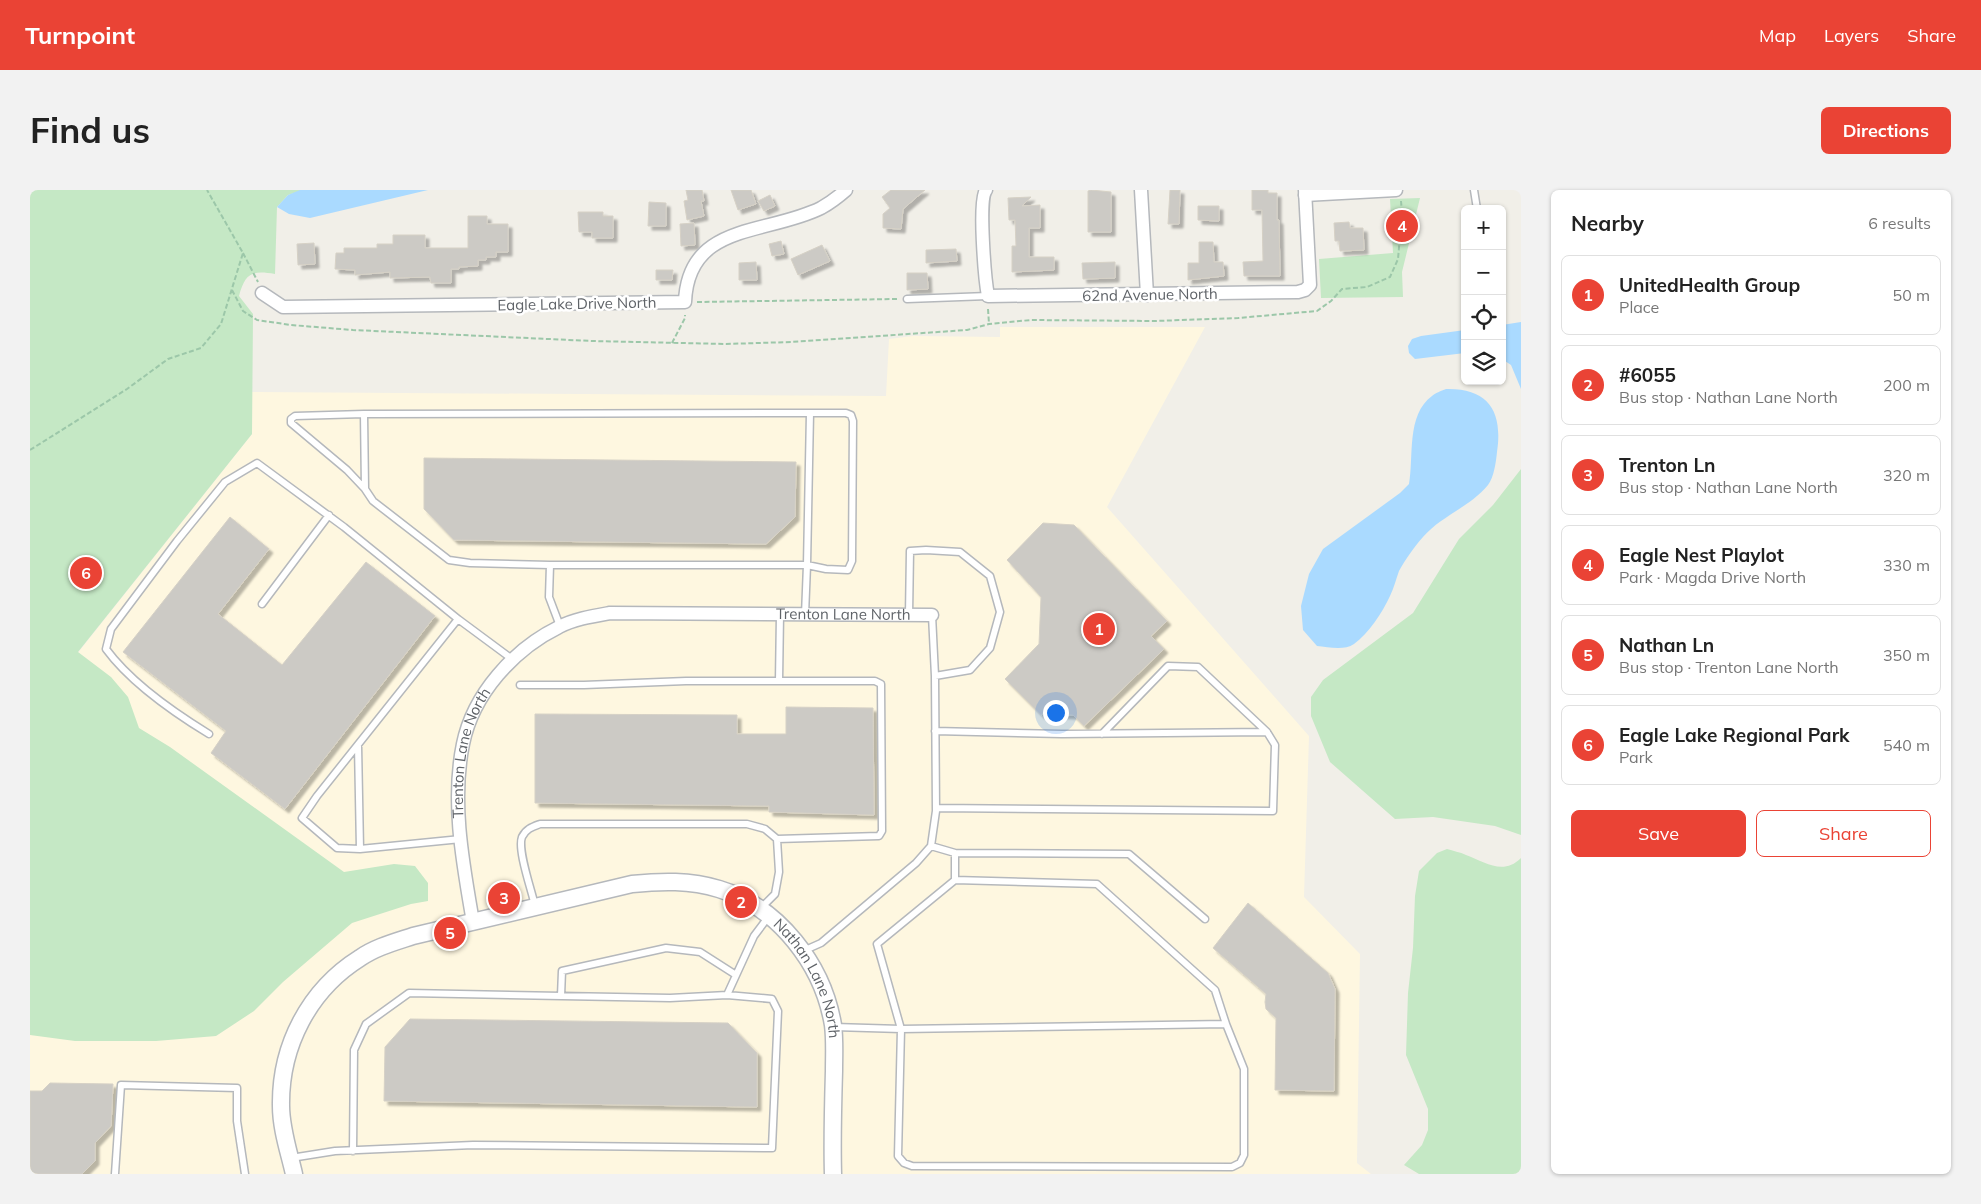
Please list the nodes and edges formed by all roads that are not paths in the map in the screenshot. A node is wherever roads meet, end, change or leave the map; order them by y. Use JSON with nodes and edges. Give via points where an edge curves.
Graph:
{"nodes":[{"id":1,"x":846,"y":190,"type":"edge"},
{"id":2,"x":986,"y":190,"type":"edge"},
{"id":3,"x":1142,"y":190,"type":"edge"},
{"id":4,"x":1474,"y":190,"type":"edge"},
{"id":5,"x":1305,"y":193,"type":"edge"},
{"id":6,"x":1398,"y":194,"type":"edge"},
{"id":7,"x":1476,"y":205,"type":"edge"},
{"id":8,"x":262,"y":293,"type":"road end"},
{"id":9,"x":988,"y":296,"type":"junction"},
{"id":10,"x":1147,"y":296,"type":"junction"},
{"id":11,"x":907,"y":299,"type":"road end"},
{"id":12,"x":810,"y":413,"type":"junction"},
{"id":13,"x":364,"y":414,"type":"junction"},
{"id":14,"x":365,"y":489,"type":"junction"},
{"id":15,"x":329,"y":516,"type":"junction"},
{"id":16,"x":806,"y":564,"type":"junction"},
{"id":17,"x":550,"y":565,"type":"junction"},
{"id":18,"x":262,"y":604,"type":"dead end"},
{"id":19,"x":780,"y":614,"type":"junction"},
{"id":20,"x":805,"y":614,"type":"junction"},
{"id":21,"x":909,"y":615,"type":"junction"},
{"id":22,"x":932,"y":615,"type":"joint"},
{"id":23,"x":458,"y":619,"type":"junction"},
{"id":24,"x":560,"y":626,"type":"junction"},
{"id":25,"x":512,"y":659,"type":"junction"},
{"id":26,"x":936,"y":676,"type":"junction"},
{"id":27,"x":779,"y":681,"type":"junction"},
{"id":28,"x":520,"y":685,"type":"dead end"},
{"id":29,"x":936,"y":732,"type":"junction"},
{"id":30,"x":1267,"y":732,"type":"junction"},
{"id":31,"x":209,"y":734,"type":"dead end"},
{"id":32,"x":1102,"y":734,"type":"junction"},
{"id":33,"x":358,"y":745,"type":"junction"},
{"id":34,"x":936,"y":808,"type":"junction"},
{"id":35,"x":461,"y":839,"type":"junction"},
{"id":36,"x":777,"y":839,"type":"junction"},
{"id":37,"x":931,"y":846,"type":"junction"},
{"id":38,"x":360,"y":848,"type":"junction"},
{"id":39,"x":955,"y":853,"type":"junction"},
{"id":40,"x":955,"y":880,"type":"junction"},
{"id":41,"x":536,"y":907,"type":"junction"},
{"id":42,"x":765,"y":913,"type":"junction"},
{"id":43,"x":1205,"y":919,"type":"dead end"},
{"id":44,"x":473,"y":922,"type":"junction"},
{"id":45,"x":803,"y":951,"type":"junction"},
{"id":46,"x":736,"y":974,"type":"junction"},
{"id":47,"x":727,"y":995,"type":"junction"},
{"id":48,"x":561,"y":996,"type":"junction"},
{"id":49,"x":1226,"y":1024,"type":"junction"},
{"id":50,"x":833,"y":1027,"type":"junction"},
{"id":51,"x":901,"y":1029,"type":"junction"},
{"id":52,"x":353,"y":1151,"type":"junction"},
{"id":53,"x":290,"y":1158,"type":"junction"},
{"id":54,"x":115,"y":1174,"type":"edge"},
{"id":55,"x":245,"y":1174,"type":"edge"},
{"id":56,"x":294,"y":1174,"type":"edge"},
{"id":57,"x":833,"y":1174,"type":"edge"}],
"edges":[{"from":1,"to":8,"type":"street","name":"Eagle Lake Drive North","via":[[820,208],[723,238],[705,251],[688,277],[685,302],[282,307]]},
{"from":2,"to":9,"type":"street","via":[[982,195],[982,218]]},
{"from":3,"to":10,"type":"street"},
{"from":4,"to":7,"type":"lane"},
{"from":5,"to":6,"type":"street"},
{"from":5,"to":10,"type":"street","name":"62nd Avenue North","via":[[1310,284],[1305,290]]},
{"from":9,"to":10,"type":"street","name":"62nd Avenue North"},
{"from":9,"to":11,"type":"lane"},
{"from":12,"to":13,"type":"lane"},
{"from":12,"to":16,"type":"lane"},
{"from":12,"to":16,"type":"lane","via":[[846,413],[851,415],[853,422],[852,561],[848,570]]},
{"from":13,"to":14,"type":"lane"},
{"from":13,"to":14,"type":"lane","via":[[295,416],[291,423]]},
{"from":14,"to":17,"type":"lane","via":[[373,501],[449,560]]},
{"from":15,"to":18,"type":"lane"},
{"from":15,"to":23,"type":"lane"},
{"from":15,"to":31,"type":"lane","via":[[257,463],[225,482],[110,629],[106,649],[117,663],[176,713]]},
{"from":16,"to":17,"type":"lane"},
{"from":16,"to":20,"type":"lane"},
{"from":17,"to":24,"type":"lane","via":[[549,597]]},
{"from":19,"to":20,"type":"street","name":"Trenton Lane North"},
{"from":19,"to":24,"type":"street","name":"Trenton Lane North","via":[[610,613]]},
{"from":19,"to":27,"type":"lane"},
{"from":20,"to":21,"type":"street","name":"Trenton Lane North"},
{"from":21,"to":22,"type":"street","name":"Trenton Lane North"},
{"from":21,"to":26,"type":"lane","via":[[910,551],[960,552],[990,576],[1000,612],[990,648],[970,670]]},
{"from":22,"to":26,"type":"lane"},
{"from":23,"to":25,"type":"lane"},
{"from":23,"to":33,"type":"lane"},
{"from":24,"to":25,"type":"street","name":"Trenton Lane North"},
{"from":25,"to":35,"type":"street","name":"Trenton Lane North","via":[[486,690],[463,742],[458,812]]},
{"from":26,"to":29,"type":"lane"},
{"from":27,"to":28,"type":"lane"},
{"from":27,"to":36,"type":"lane","via":[[875,681],[881,684],[882,831],[879,836]]},
{"from":29,"to":32,"type":"lane"},
{"from":29,"to":34,"type":"lane"},
{"from":30,"to":32,"type":"lane"},
{"from":30,"to":32,"type":"lane","via":[[1198,667],[1168,666]]},
{"from":30,"to":34,"type":"lane","via":[[1275,745],[1273,811]]},
{"from":33,"to":38,"type":"lane"},
{"from":33,"to":38,"type":"lane","via":[[302,818],[337,848]]},
{"from":34,"to":37,"type":"lane"},
{"from":35,"to":38,"type":"lane"},
{"from":35,"to":44,"type":"street","name":"Trenton Lane North"},
{"from":36,"to":41,"type":"lane","via":[[766,830],[747,824],[540,824],[528,828],[521,839]]},
{"from":36,"to":42,"type":"lane","via":[[779,872],[775,894]]},
{"from":37,"to":39,"type":"lane"},
{"from":37,"to":45,"type":"lane","via":[[916,863],[821,942]]},
{"from":39,"to":40,"type":"lane"},
{"from":39,"to":43,"type":"lane","via":[[1129,854]]},
{"from":40,"to":49,"type":"lane","via":[[1097,884],[1214,990]]},
{"from":40,"to":51,"type":"lane","via":[[877,944]]},
{"from":41,"to":42,"type":"street","name":"Nathan Lane North","via":[[632,884],[662,881],[719,889]]},
{"from":41,"to":44,"type":"street","name":"Nathan Lane North"},
{"from":42,"to":45,"type":"street","name":"Nathan Lane North","via":[[792,936]]},
{"from":42,"to":46,"type":"lane"},
{"from":44,"to":53,"type":"street","via":[[413,936],[360,957],[318,994],[300,1020],[282,1076],[281,1108]]},
{"from":45,"to":50,"type":"street","name":"Nathan Lane North","via":[[823,987]]},
{"from":46,"to":47,"type":"lane"},
{"from":46,"to":48,"type":"lane","via":[[700,952],[666,948],[562,971]]},
{"from":47,"to":48,"type":"lane","via":[[670,998]]},
{"from":47,"to":52,"type":"lane","via":[[772,999],[778,1011],[772,1148],[473,1145]]},
{"from":48,"to":52,"type":"lane","via":[[408,993],[366,1024],[354,1050]]},
{"from":49,"to":51,"type":"lane"},
{"from":49,"to":51,"type":"lane","via":[[1244,1069],[1244,1155],[1240,1163],[1232,1167],[912,1166],[904,1163],[898,1156]]},
{"from":50,"to":51,"type":"lane"},
{"from":50,"to":57,"type":"street","name":"Nathan Lane North"},
{"from":52,"to":53,"type":"lane"},
{"from":53,"to":56,"type":"street"},
{"from":54,"to":55,"type":"lane","via":[[121,1085],[237,1088],[237,1121]]}]}
